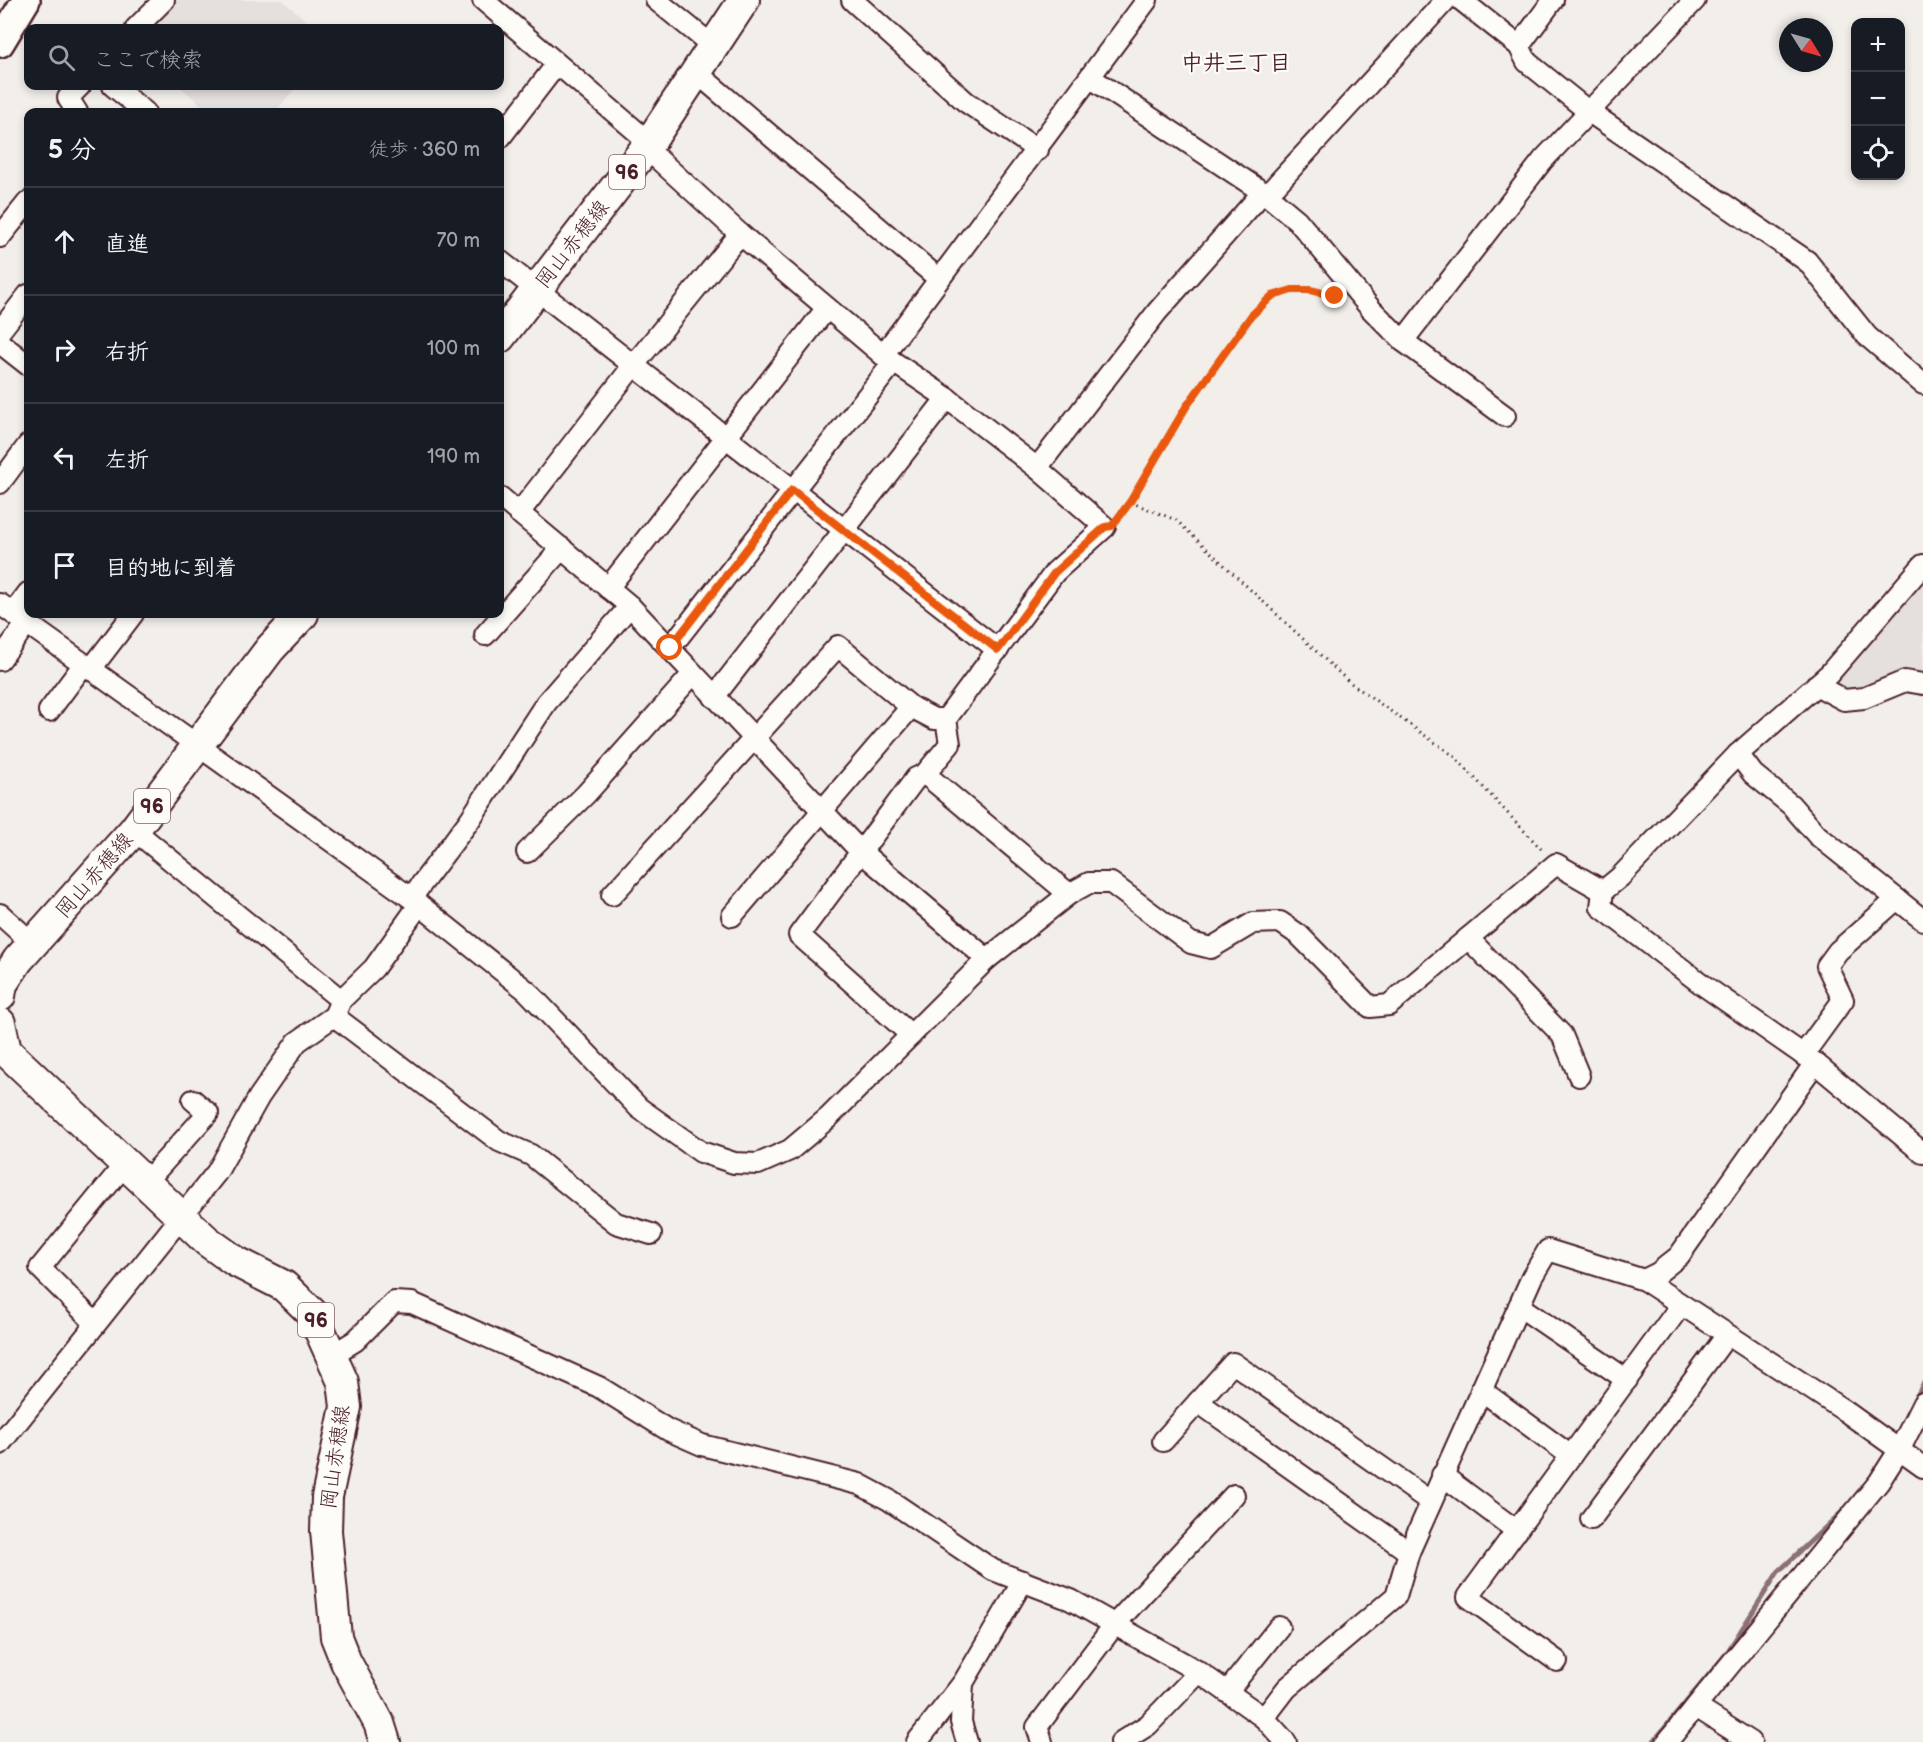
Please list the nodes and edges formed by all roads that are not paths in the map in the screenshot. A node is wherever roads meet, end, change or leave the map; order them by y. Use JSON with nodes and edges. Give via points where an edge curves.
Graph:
{"nodes":[{"id":1,"x":26,"y":0,"type":"edge"},
{"id":2,"x":164,"y":0,"type":"edge"},
{"id":3,"x":483,"y":0,"type":"edge"},
{"id":4,"x":656,"y":0,"type":"edge"},
{"id":5,"x":744,"y":0,"type":"edge"},
{"id":6,"x":852,"y":0,"type":"edge"},
{"id":7,"x":1147,"y":0,"type":"edge"},
{"id":8,"x":1446,"y":0,"type":"edge"},
{"id":9,"x":1461,"y":0,"type":"edge"},
{"id":10,"x":1553,"y":0,"type":"edge"},
{"id":11,"x":1695,"y":0,"type":"edge"},
{"id":12,"x":140,"y":24,"type":"edge"},
{"id":13,"x":0,"y":43,"type":"edge"},
{"id":14,"x":1518,"y":46,"type":"junction"},
{"id":15,"x":714,"y":47,"type":"junction"},
{"id":16,"x":556,"y":65,"type":"junction"},
{"id":17,"x":697,"y":73,"type":"junction"},
{"id":18,"x":1091,"y":78,"type":"junction"},
{"id":19,"x":76,"y":90,"type":"edge"},
{"id":20,"x":118,"y":90,"type":"edge"},
{"id":21,"x":74,"y":108,"type":"edge"},
{"id":22,"x":141,"y":108,"type":"edge"},
{"id":23,"x":1588,"y":111,"type":"junction"},
{"id":24,"x":504,"y":133,"type":"edge"},
{"id":25,"x":648,"y":145,"type":"junction"},
{"id":26,"x":1038,"y":150,"type":"junction"},
{"id":27,"x":1265,"y":193,"type":"junction"},
{"id":28,"x":24,"y":207,"type":"edge"},
{"id":29,"x":740,"y":234,"type":"junction"},
{"id":30,"x":0,"y":237,"type":"edge"},
{"id":31,"x":504,"y":264,"type":"edge"},
{"id":32,"x":939,"y":279,"type":"junction"},
{"id":33,"x":536,"y":290,"type":"junction"},
{"id":34,"x":24,"y":301,"type":"edge"},
{"id":35,"x":827,"y":308,"type":"junction"},
{"id":36,"x":0,"y":331,"type":"edge"},
{"id":37,"x":504,"y":332,"type":"edge"},
{"id":38,"x":1403,"y":341,"type":"junction"},
{"id":39,"x":0,"y":343,"type":"edge"},
{"id":40,"x":888,"y":359,"type":"junction"},
{"id":41,"x":24,"y":362,"type":"edge"},
{"id":42,"x":633,"y":366,"type":"junction"},
{"id":43,"x":1923,"y":384,"type":"edge"},
{"id":44,"x":947,"y":398,"type":"junction"},
{"id":45,"x":1505,"y":416,"type":"dead end"},
{"id":46,"x":723,"y":437,"type":"junction"},
{"id":47,"x":24,"y":450,"type":"edge"},
{"id":48,"x":1037,"y":468,"type":"junction"},
{"id":49,"x":0,"y":483,"type":"edge"},
{"id":50,"x":792,"y":490,"type":"junction"},
{"id":51,"x":504,"y":500,"type":"edge"},
{"id":52,"x":519,"y":513,"type":"junction"},
{"id":53,"x":844,"y":531,"type":"junction"},
{"id":54,"x":562,"y":548,"type":"junction"},
{"id":55,"x":1923,"y":565,"type":"edge"},
{"id":56,"x":608,"y":588,"type":"junction"},
{"id":57,"x":24,"y":598,"type":"edge"},
{"id":58,"x":630,"y":606,"type":"junction"},
{"id":59,"x":13,"y":613,"type":"edge"},
{"id":60,"x":504,"y":614,"type":"edge"},
{"id":61,"x":130,"y":618,"type":"edge"},
{"id":62,"x":299,"y":618,"type":"edge"},
{"id":63,"x":500,"y":618,"type":"edge"},
{"id":64,"x":485,"y":635,"type":"dead end"},
{"id":65,"x":670,"y":648,"type":"junction"},
{"id":66,"x":998,"y":650,"type":"junction"},
{"id":67,"x":0,"y":660,"type":"edge"},
{"id":68,"x":88,"y":666,"type":"junction"},
{"id":69,"x":692,"y":675,"type":"junction"},
{"id":70,"x":1923,"y":684,"type":"edge"},
{"id":71,"x":1816,"y":686,"type":"junction"},
{"id":72,"x":714,"y":697,"type":"junction"},
{"id":73,"x":911,"y":707,"type":"junction"},
{"id":74,"x":49,"y":711,"type":"dead end"},
{"id":75,"x":946,"y":719,"type":"junction"},
{"id":76,"x":755,"y":738,"type":"junction"},
{"id":77,"x":196,"y":744,"type":"junction"},
{"id":78,"x":1738,"y":754,"type":"junction"},
{"id":79,"x":925,"y":774,"type":"junction"},
{"id":80,"x":823,"y":812,"type":"junction"},
{"id":81,"x":134,"y":830,"type":"junction"},
{"id":82,"x":860,"y":851,"type":"junction"},
{"id":83,"x":527,"y":852,"type":"dead end"},
{"id":84,"x":1603,"y":891,"type":"junction"},
{"id":85,"x":1069,"y":894,"type":"junction"},
{"id":86,"x":612,"y":895,"type":"dead end"},
{"id":87,"x":1897,"y":899,"type":"junction"},
{"id":88,"x":415,"y":901,"type":"junction"},
{"id":89,"x":0,"y":914,"type":"edge"},
{"id":90,"x":732,"y":916,"type":"dead end"},
{"id":91,"x":1923,"y":921,"type":"edge"},
{"id":92,"x":1468,"y":938,"type":"junction"},
{"id":93,"x":33,"y":944,"type":"junction"},
{"id":94,"x":987,"y":959,"type":"junction"},
{"id":95,"x":0,"y":996,"type":"edge"},
{"id":96,"x":338,"y":1008,"type":"junction"},
{"id":97,"x":912,"y":1035,"type":"junction"},
{"id":98,"x":2,"y":1049,"type":"edge"},
{"id":99,"x":1809,"y":1059,"type":"junction"},
{"id":100,"x":1580,"y":1076,"type":"dead end"},
{"id":101,"x":193,"y":1100,"type":"dead end"},
{"id":102,"x":1923,"y":1153,"type":"edge"},
{"id":103,"x":135,"y":1173,"type":"junction"},
{"id":104,"x":179,"y":1216,"type":"junction"},
{"id":105,"x":651,"y":1234,"type":"dead end"},
{"id":106,"x":1644,"y":1280,"type":"junction"},
{"id":107,"x":1681,"y":1305,"type":"junction"},
{"id":108,"x":1519,"y":1306,"type":"junction"},
{"id":109,"x":95,"y":1323,"type":"junction"},
{"id":110,"x":1727,"y":1335,"type":"junction"},
{"id":111,"x":332,"y":1355,"type":"junction"},
{"id":112,"x":1627,"y":1380,"type":"junction"},
{"id":113,"x":1481,"y":1390,"type":"junction"},
{"id":114,"x":1198,"y":1402,"type":"junction"},
{"id":115,"x":1923,"y":1403,"type":"edge"},
{"id":116,"x":1163,"y":1441,"type":"dead end"},
{"id":117,"x":0,"y":1444,"type":"edge"},
{"id":118,"x":1894,"y":1446,"type":"junction"},
{"id":119,"x":1571,"y":1456,"type":"junction"},
{"id":120,"x":1923,"y":1467,"type":"edge"},
{"id":121,"x":1442,"y":1475,"type":"junction"},
{"id":122,"x":1234,"y":1495,"type":"dead end"},
{"id":123,"x":1431,"y":1502,"type":"junction"},
{"id":124,"x":1591,"y":1519,"type":"dead end"},
{"id":125,"x":1516,"y":1531,"type":"junction"},
{"id":126,"x":1409,"y":1552,"type":"junction"},
{"id":127,"x":1023,"y":1581,"type":"junction"},
{"id":128,"x":1115,"y":1624,"type":"junction"},
{"id":129,"x":1280,"y":1627,"type":"dead end"},
{"id":130,"x":1557,"y":1661,"type":"dead end"},
{"id":131,"x":1199,"y":1672,"type":"junction"},
{"id":132,"x":963,"y":1683,"type":"junction"},
{"id":133,"x":1227,"y":1692,"type":"junction"},
{"id":134,"x":1696,"y":1707,"type":"junction"},
{"id":135,"x":1264,"y":1718,"type":"junction"},
{"id":136,"x":1280,"y":1739,"type":"edge"},
{"id":137,"x":385,"y":1742,"type":"edge"},
{"id":138,"x":917,"y":1742,"type":"edge"},
{"id":139,"x":967,"y":1742,"type":"edge"},
{"id":140,"x":1042,"y":1742,"type":"edge"},
{"id":141,"x":1121,"y":1742,"type":"edge"},
{"id":142,"x":1667,"y":1742,"type":"edge"},
{"id":143,"x":1751,"y":1742,"type":"edge"}],
"edges":[{"from":1,"to":13,"type":"main road"},
{"from":2,"to":12,"type":"street"},
{"from":3,"to":16,"type":"street"},
{"from":4,"to":15,"type":"street"},
{"from":5,"to":15,"type":"main road","name":"岡山赤穂線","number":"96"},
{"from":6,"to":26,"type":"street","via":[[966,102]]},
{"from":7,"to":18,"type":"street"},
{"from":8,"to":27,"type":"street"},
{"from":9,"to":14,"type":"street"},
{"from":10,"to":14,"type":"street"},
{"from":11,"to":23,"type":"street"},
{"from":14,"to":23,"type":"street","via":[[1527,62]]},
{"from":15,"to":17,"type":"main road","name":"岡山赤穂線","number":"96"},
{"from":16,"to":24,"type":"street"},
{"from":16,"to":25,"type":"street"},
{"from":17,"to":25,"type":"main road","name":"岡山赤穂線","number":"96"},
{"from":17,"to":32,"type":"street"},
{"from":18,"to":26,"type":"street"},
{"from":18,"to":27,"type":"street"},
{"from":19,"to":21,"type":"street","via":[[68,98]]},
{"from":20,"to":22,"type":"street"},
{"from":23,"to":38,"type":"street","via":[[1543,160]]},
{"from":23,"to":43,"type":"street","via":[[1808,261],[1867,336]]},
{"from":25,"to":29,"type":"street"},
{"from":25,"to":33,"type":"main road","name":"岡山赤穂線","number":"96"},
{"from":26,"to":32,"type":"street"},
{"from":27,"to":38,"type":"street","via":[[1297,220]]},
{"from":27,"to":48,"type":"street","via":[[1156,312]]},
{"from":28,"to":30,"type":"street"},
{"from":29,"to":35,"type":"street"},
{"from":29,"to":42,"type":"street"},
{"from":31,"to":33,"type":"street"},
{"from":32,"to":40,"type":"street"},
{"from":33,"to":37,"type":"main road","name":"岡山赤穂線","number":"96"},
{"from":33,"to":42,"type":"street"},
{"from":34,"to":36,"type":"street"},
{"from":35,"to":40,"type":"street"},
{"from":35,"to":46,"type":"street"},
{"from":38,"to":45,"type":"street"},
{"from":39,"to":41,"type":"street"},
{"from":40,"to":44,"type":"street"},
{"from":40,"to":50,"type":"street"},
{"from":42,"to":46,"type":"street"},
{"from":42,"to":52,"type":"street"},
{"from":44,"to":48,"type":"street"},
{"from":44,"to":53,"type":"street"},
{"from":46,"to":50,"type":"street"},
{"from":46,"to":56,"type":"street"},
{"from":47,"to":49,"type":"street"},
{"from":48,"to":66,"type":"street","via":[[1105,527],[1055,572]]},
{"from":50,"to":53,"type":"street"},
{"from":50,"to":65,"type":"street"},
{"from":51,"to":52,"type":"street"},
{"from":52,"to":54,"type":"street"},
{"from":53,"to":66,"type":"street"},
{"from":53,"to":72,"type":"street"},
{"from":54,"to":56,"type":"street"},
{"from":54,"to":60,"type":"street"},
{"from":55,"to":71,"type":"street"},
{"from":56,"to":58,"type":"street"},
{"from":57,"to":59,"type":"street"},
{"from":58,"to":65,"type":"street"},
{"from":58,"to":88,"type":"street","via":[[546,703]]},
{"from":59,"to":67,"type":"street"},
{"from":59,"to":68,"type":"street"},
{"from":61,"to":68,"type":"street"},
{"from":62,"to":77,"type":"main road","name":"岡山赤穂線","number":"96"},
{"from":63,"to":64,"type":"street"},
{"from":65,"to":69,"type":"street"},
{"from":66,"to":75,"type":"street"},
{"from":68,"to":74,"type":"street"},
{"from":68,"to":77,"type":"street"},
{"from":69,"to":72,"type":"street"},
{"from":69,"to":83,"type":"street","via":[[586,794]]},
{"from":70,"to":71,"type":"street","via":[[1905,681],[1864,698],[1844,700]]},
{"from":71,"to":78,"type":"street"},
{"from":72,"to":76,"type":"street"},
{"from":73,"to":75,"type":"street","via":[[934,719]]},
{"from":73,"to":76,"type":"street","via":[[838,646]]},
{"from":73,"to":80,"type":"street"},
{"from":75,"to":79,"type":"street","via":[[950,744]]},
{"from":76,"to":80,"type":"street"},
{"from":76,"to":86,"type":"street"},
{"from":77,"to":81,"type":"main road","name":"岡山赤穂線","number":"96"},
{"from":77,"to":88,"type":"street"},
{"from":78,"to":84,"type":"street"},
{"from":78,"to":87,"type":"street","via":[[1753,774],[1791,805],[1818,835]]},
{"from":79,"to":82,"type":"street","via":[[916,778]]},
{"from":79,"to":85,"type":"street"},
{"from":80,"to":82,"type":"street"},
{"from":80,"to":90,"type":"street"},
{"from":81,"to":93,"type":"main road","name":"岡山赤穂線","number":"96"},
{"from":81,"to":96,"type":"street"},
{"from":82,"to":94,"type":"street"},
{"from":82,"to":97,"type":"street","via":[[800,935]]},
{"from":84,"to":92,"type":"street","via":[[1556,864]]},
{"from":84,"to":99,"type":"street","via":[[1601,907]]},
{"from":85,"to":92,"type":"street","via":[[1089,882],[1111,883],[1191,944],[1211,948],[1253,923],[1280,922],[1299,934],[1370,1007],[1389,1005]]},
{"from":85,"to":94,"type":"street"},
{"from":87,"to":91,"type":"street"},
{"from":87,"to":99,"type":"street","via":[[1838,951],[1827,966],[1844,999]]},
{"from":88,"to":96,"type":"street","via":[[374,968]]},
{"from":88,"to":97,"type":"street","via":[[527,991],[639,1108],[701,1152],[734,1163],[758,1164],[790,1150],[828,1119]]},
{"from":89,"to":93,"type":"street"},
{"from":92,"to":100,"type":"street","via":[[1562,1035]]},
{"from":93,"to":95,"type":"main road","name":"岡山赤穂線","number":"96","via":[[2,984]]},
{"from":94,"to":97,"type":"street"},
{"from":96,"to":104,"type":"street","via":[[297,1042],[259,1097],[217,1172]]},
{"from":96,"to":105,"type":"street","via":[[499,1141],[531,1155],[616,1223]]},
{"from":98,"to":103,"type":"main road","name":"岡山赤穂線","number":"96"},
{"from":99,"to":102,"type":"street"},
{"from":99,"to":106,"type":"street","via":[[1679,1256]]},
{"from":101,"to":103,"type":"street","via":[[208,1113]]},
{"from":103,"to":104,"type":"main road","name":"岡山赤穂線","number":"96"},
{"from":103,"to":109,"type":"street","via":[[40,1268]]},
{"from":104,"to":109,"type":"street"},
{"from":104,"to":111,"type":"main road","name":"岡山赤穂線","number":"96","via":[[235,1261],[284,1286],[312,1313]]},
{"from":106,"to":107,"type":"street"},
{"from":106,"to":108,"type":"street","via":[[1548,1250]]},
{"from":107,"to":110,"type":"street"},
{"from":107,"to":112,"type":"street"},
{"from":108,"to":112,"type":"street"},
{"from":108,"to":113,"type":"street"},
{"from":109,"to":117,"type":"street"},
{"from":110,"to":118,"type":"street"},
{"from":110,"to":124,"type":"street"},
{"from":111,"to":127,"type":"street","via":[[355,1341],[394,1302],[412,1303],[599,1387],[669,1430],[702,1445],[859,1484],[993,1570]]},
{"from":111,"to":137,"type":"main road","name":"岡山赤穂線","number":"96","via":[[343,1382],[346,1407],[327,1497],[326,1531],[336,1637]]},
{"from":112,"to":119,"type":"street"},
{"from":113,"to":119,"type":"street"},
{"from":113,"to":121,"type":"street"},
{"from":114,"to":116,"type":"street"},
{"from":114,"to":123,"type":"street","via":[[1233,1363]]},
{"from":114,"to":126,"type":"street"},
{"from":115,"to":118,"type":"street"},
{"from":118,"to":120,"type":"street"},
{"from":118,"to":134,"type":"street","via":[[1879,1482]]},
{"from":119,"to":125,"type":"street"},
{"from":121,"to":123,"type":"street"},
{"from":121,"to":125,"type":"street"},
{"from":122,"to":128,"type":"street"},
{"from":123,"to":126,"type":"street"},
{"from":125,"to":130,"type":"street","via":[[1468,1597]]},
{"from":126,"to":135,"type":"street","via":[[1396,1596],[1287,1688]]},
{"from":127,"to":128,"type":"street","via":[[1071,1599]]},
{"from":127,"to":132,"type":"street"},
{"from":128,"to":131,"type":"street"},
{"from":128,"to":140,"type":"street","via":[[1037,1727]]},
{"from":129,"to":133,"type":"street"},
{"from":131,"to":133,"type":"street"},
{"from":131,"to":141,"type":"street","via":[[1148,1725]]},
{"from":132,"to":138,"type":"street"},
{"from":132,"to":139,"type":"street","via":[[961,1722]]},
{"from":133,"to":135,"type":"street"},
{"from":134,"to":142,"type":"street"},
{"from":134,"to":143,"type":"street"},
{"from":135,"to":136,"type":"street"}]}
